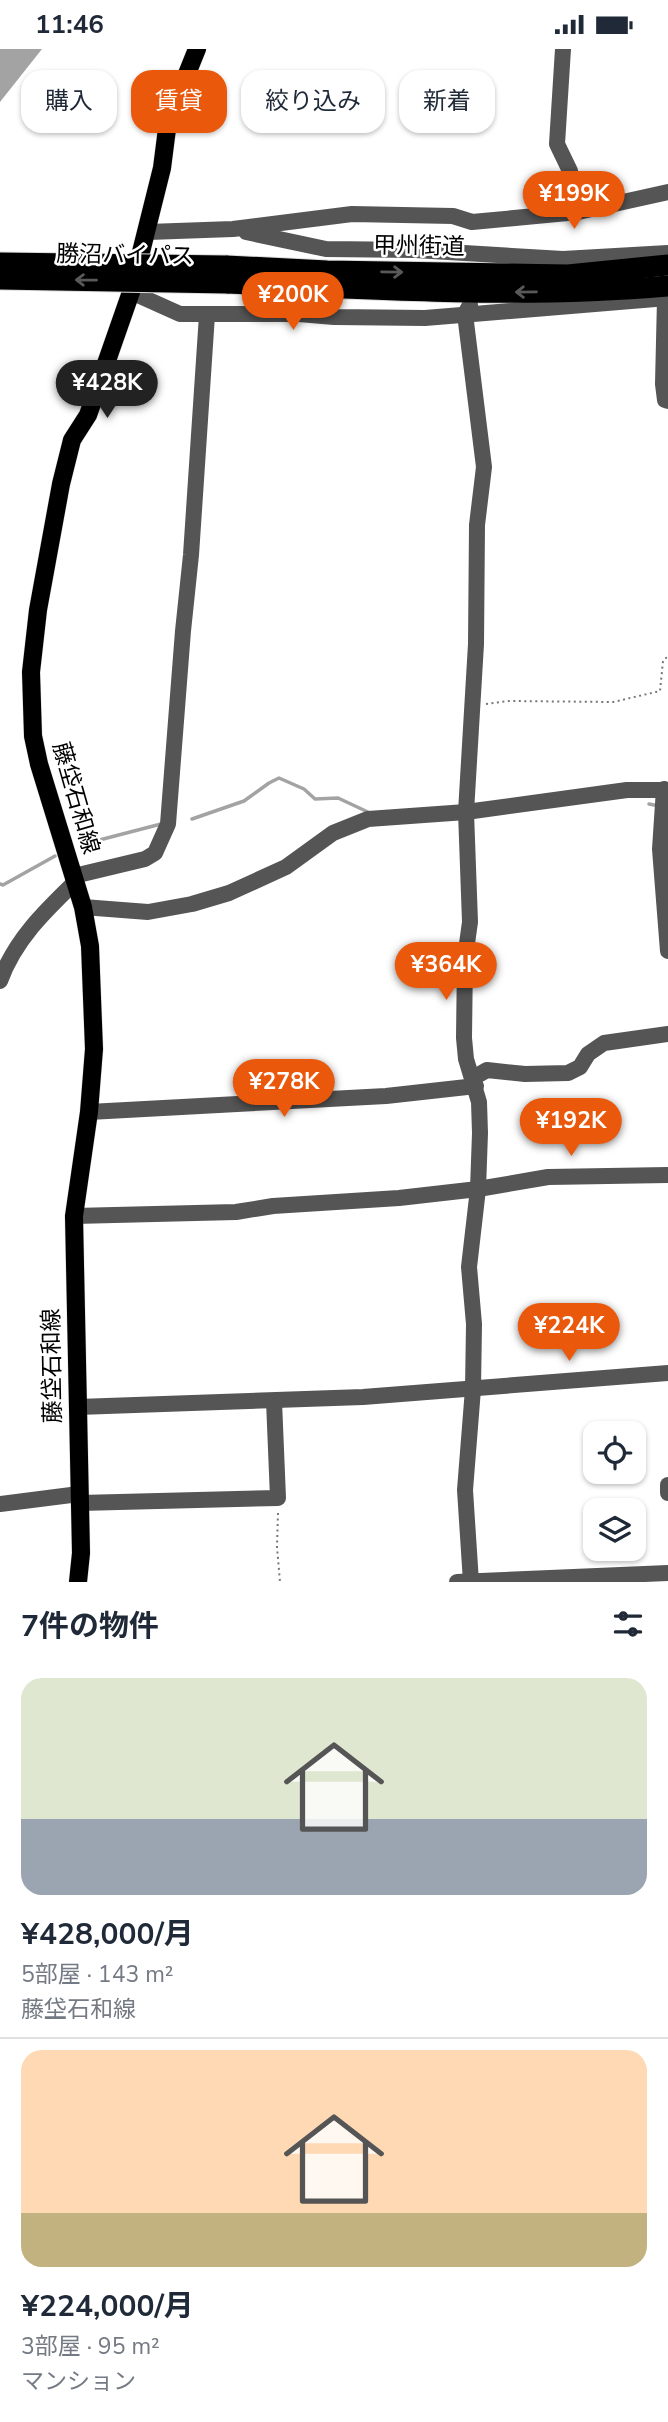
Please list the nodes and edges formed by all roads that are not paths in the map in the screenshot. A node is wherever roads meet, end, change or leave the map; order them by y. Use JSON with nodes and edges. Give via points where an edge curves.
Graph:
{"nodes":[{"id":1,"x":197,"y":49,"type":"edge"},
{"id":2,"x":563,"y":49,"type":"edge"},
{"id":3,"x":668,"y":192,"type":"edge"},
{"id":4,"x":578,"y":212,"type":"junction"},
{"id":5,"x":472,"y":222,"type":"junction"},
{"id":6,"x":233,"y":229,"type":"junction"},
{"id":7,"x":148,"y":232,"type":"junction"},
{"id":8,"x":668,"y":253,"type":"edge"},
{"id":9,"x":469,"y":259,"type":"junction"},
{"id":10,"x":0,"y":263,"type":"edge"},
{"id":11,"x":668,"y":265,"type":"edge"},
{"id":12,"x":227,"y":275,"type":"junction"},
{"id":13,"x":0,"y":279,"type":"edge"},
{"id":14,"x":131,"y":292,"type":"junction"},
{"id":15,"x":667,"y":294,"type":"edge"},
{"id":16,"x":467,"y":309,"type":"junction"},
{"id":17,"x":206,"y":314,"type":"junction"},
{"id":18,"x":668,"y":401,"type":"edge"},
{"id":19,"x":664,"y":798,"type":"edge"},
{"id":20,"x":466,"y":812,"type":"junction"},
{"id":21,"x":74,"y":878,"type":"junction"},
{"id":22,"x":83,"y":907,"type":"junction"},
{"id":23,"x":668,"y":951,"type":"edge"},
{"id":24,"x":0,"y":981,"type":"edge"},
{"id":25,"x":668,"y":1034,"type":"edge"},
{"id":26,"x":475,"y":1082,"type":"junction"},
{"id":27,"x":89,"y":1112,"type":"junction"},
{"id":28,"x":668,"y":1175,"type":"edge"},
{"id":29,"x":478,"y":1189,"type":"junction"},
{"id":30,"x":74,"y":1216,"type":"junction"},
{"id":31,"x":668,"y":1373,"type":"edge"},
{"id":32,"x":472,"y":1389,"type":"junction"},
{"id":33,"x":274,"y":1401,"type":"junction"},
{"id":34,"x":78,"y":1407,"type":"junction"},
{"id":35,"x":668,"y":1485,"type":"edge"},
{"id":36,"x":668,"y":1493,"type":"edge"},
{"id":37,"x":80,"y":1499,"type":"junction"},
{"id":38,"x":0,"y":1504,"type":"edge"},
{"id":39,"x":668,"y":1572,"type":"edge"},
{"id":40,"x":78,"y":1582,"type":"edge"},
{"id":41,"x":457,"y":1582,"type":"edge"},
{"id":42,"x":471,"y":1582,"type":"edge"},
{"id":43,"x":667,"y":1582,"type":"edge"}],
"edges":[{"from":1,"to":7,"type":"main road","name":"藤垈石和線","via":[[167,121]]},
{"from":2,"to":4,"type":"street","via":[[557,144],[570,171]]},
{"from":3,"to":4,"type":"street"},
{"from":4,"to":5,"type":"street"},
{"from":5,"to":6,"type":"street","via":[[453,216],[352,214]]},
{"from":5,"to":9,"type":"street"},
{"from":6,"to":7,"type":"street"},
{"from":6,"to":9,"type":"street","via":[[326,249]]},
{"from":7,"to":14,"type":"main road","name":"藤垈石和線"},
{"from":8,"to":9,"type":"street"},
{"from":10,"to":12,"type":"highway","name":"甲州街道","bridge":true},
{"from":12,"to":11,"type":"highway","name":"甲州街道","one_way":true,"via":[[327,271],[568,275]]},
{"from":12,"to":13,"type":"highway","name":"勝沼バイパス","one_way":true,"bridge":true},
{"from":15,"to":12,"type":"highway","name":"勝沼バイパス","one_way":true,"via":[[492,293]]},
{"from":14,"to":17,"type":"street","via":[[180,314]]},
{"from":14,"to":21,"type":"main road","name":"藤垈石和線","via":[[88,415],[72,440],[38,610],[31,672],[33,736]]},
{"from":15,"to":16,"type":"street"},
{"from":15,"to":18,"type":"street","via":[[663,384]]},
{"from":16,"to":17,"type":"street","via":[[425,318]]},
{"from":16,"to":20,"type":"street","via":[[484,467],[477,525],[476,644]]},
{"from":17,"to":21,"type":"street","via":[[168,824],[155,853],[145,859]]},
{"from":19,"to":20,"type":"street","via":[[627,790]]},
{"from":19,"to":23,"type":"street","via":[[660,849]]},
{"from":20,"to":22,"type":"street","via":[[368,820],[333,833],[286,867],[192,904],[148,912]]},
{"from":20,"to":26,"type":"street","via":[[470,922],[464,1038]]},
{"from":21,"to":22,"type":"main road","name":"藤垈石和線"},
{"from":21,"to":24,"type":"street","via":[[25,933]]},
{"from":22,"to":27,"type":"main road","name":"藤垈石和線","via":[[90,946],[94,1049]]},
{"from":25,"to":26,"type":"street","via":[[604,1042],[568,1073],[487,1070]]},
{"from":26,"to":27,"type":"street","via":[[386,1095]]},
{"from":26,"to":29,"type":"street","via":[[480,1122]]},
{"from":27,"to":30,"type":"main road","name":"藤垈石和線"},
{"from":28,"to":29,"type":"street","via":[[548,1177]]},
{"from":29,"to":30,"type":"street","via":[[236,1212]]},
{"from":29,"to":32,"type":"street","via":[[469,1267],[474,1324]]},
{"from":30,"to":34,"type":"main road","name":"藤垈石和線"},
{"from":31,"to":32,"type":"street"},
{"from":32,"to":33,"type":"street"},
{"from":32,"to":42,"type":"street","via":[[465,1490]]},
{"from":33,"to":34,"type":"street"},
{"from":33,"to":37,"type":"street","via":[[278,1497]]},
{"from":34,"to":37,"type":"main road","name":"藤垈石和線"},
{"from":35,"to":36,"type":"street"},
{"from":37,"to":38,"type":"street"},
{"from":37,"to":40,"type":"main road","name":"藤垈石和線"},
{"from":39,"to":42,"type":"street"},
{"from":39,"to":43,"type":"street"},
{"from":41,"to":42,"type":"street"}]}
